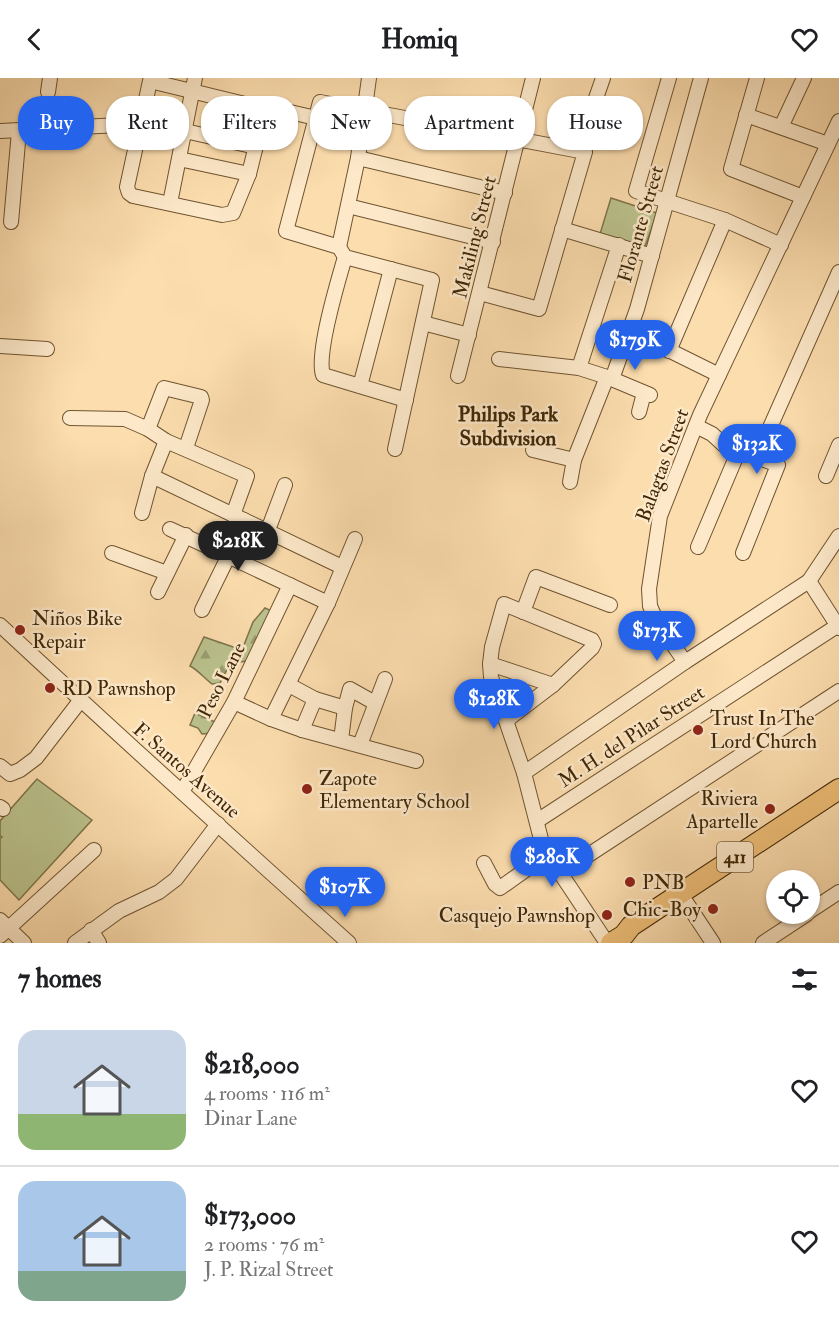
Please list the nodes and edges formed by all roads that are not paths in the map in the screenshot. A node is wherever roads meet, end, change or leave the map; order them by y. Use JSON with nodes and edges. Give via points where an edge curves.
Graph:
{"nodes":[{"id":1,"x":50,"y":78,"type":"edge"},
{"id":2,"x":369,"y":78,"type":"edge"},
{"id":3,"x":532,"y":78,"type":"edge"},
{"id":4,"x":603,"y":78,"type":"edge"},
{"id":5,"x":669,"y":78,"type":"edge"},
{"id":6,"x":701,"y":78,"type":"edge"},
{"id":7,"x":757,"y":78,"type":"edge"},
{"id":8,"x":804,"y":78,"type":"edge"},
{"id":9,"x":194,"y":84,"type":"edge"},
{"id":10,"x":48,"y":92,"type":"dead end"},
{"id":11,"x":147,"y":96,"type":"edge"},
{"id":12,"x":230,"y":96,"type":"edge"},
{"id":13,"x":367,"y":96,"type":"edge"},
{"id":14,"x":528,"y":96,"type":"edge"},
{"id":15,"x":597,"y":96,"type":"edge"},
{"id":16,"x":189,"y":110,"type":"edge"},
{"id":17,"x":746,"y":115,"type":"junction"},
{"id":18,"x":839,"y":121,"type":"edge"},
{"id":19,"x":781,"y":127,"type":"junction"},
{"id":20,"x":18,"y":130,"type":"edge"},
{"id":21,"x":0,"y":131,"type":"edge"},
{"id":22,"x":310,"y":141,"type":"edge"},
{"id":23,"x":18,"y":142,"type":"edge"},
{"id":24,"x":535,"y":142,"type":"edge"},
{"id":25,"x":828,"y":144,"type":"junction"},
{"id":26,"x":135,"y":150,"type":"edge"},
{"id":27,"x":181,"y":150,"type":"edge"},
{"id":28,"x":255,"y":150,"type":"edge"},
{"id":29,"x":359,"y":150,"type":"edge"},
{"id":30,"x":515,"y":150,"type":"edge"},
{"id":31,"x":358,"y":158,"type":"junction"},
{"id":32,"x":179,"y":159,"type":"junction"},
{"id":33,"x":249,"y":174,"type":"junction"},
{"id":34,"x":505,"y":193,"type":"junction"},
{"id":35,"x":803,"y":197,"type":"junction"},
{"id":36,"x":668,"y":201,"type":"junction"},
{"id":37,"x":170,"y":203,"type":"junction"},
{"id":38,"x":348,"y":206,"type":"junction"},
{"id":39,"x":725,"y":220,"type":"junction"},
{"id":40,"x":11,"y":222,"type":"dead end"},
{"id":41,"x":562,"y":229,"type":"junction"},
{"id":42,"x":493,"y":242,"type":"junction"},
{"id":43,"x":781,"y":244,"type":"junction"},
{"id":44,"x":619,"y":246,"type":"junction"},
{"id":45,"x":342,"y":252,"type":"junction"},
{"id":46,"x":652,"y":256,"type":"junction"},
{"id":47,"x":391,"y":269,"type":"junction"},
{"id":48,"x":839,"y":272,"type":"edge"},
{"id":49,"x":480,"y":293,"type":"junction"},
{"id":50,"x":423,"y":323,"type":"junction"},
{"id":51,"x":630,"y":331,"type":"junction"},
{"id":52,"x":469,"y":335,"type":"junction"},
{"id":53,"x":0,"y":346,"type":"edge"},
{"id":54,"x":47,"y":349,"type":"dead end"},
{"id":55,"x":669,"y":351,"type":"junction"},
{"id":56,"x":498,"y":358,"type":"dead end"},
{"id":57,"x":579,"y":368,"type":"junction"},
{"id":58,"x":719,"y":375,"type":"junction"},
{"id":59,"x":458,"y":376,"type":"dead end"},
{"id":60,"x":610,"y":378,"type":"junction"},
{"id":61,"x":360,"y":386,"type":"junction"},
{"id":62,"x":406,"y":400,"type":"junction"},
{"id":63,"x":639,"y":412,"type":"dead end"},
{"id":64,"x":70,"y":418,"type":"dead end"},
{"id":65,"x":696,"y":426,"type":"junction"},
{"id":66,"x":148,"y":429,"type":"junction"},
{"id":67,"x":166,"y":441,"type":"junction"},
{"id":68,"x":764,"y":441,"type":"dead end"},
{"id":69,"x":839,"y":445,"type":"edge"},
{"id":70,"x":186,"y":448,"type":"junction"},
{"id":71,"x":395,"y":448,"type":"dead end"},
{"id":72,"x":533,"y":450,"type":"dead end"},
{"id":73,"x":739,"y":450,"type":"junction"},
{"id":74,"x":574,"y":460,"type":"junction"},
{"id":75,"x":152,"y":476,"type":"junction"},
{"id":76,"x":826,"y":476,"type":"dead end"},
{"id":77,"x":570,"y":482,"type":"dead end"},
{"id":78,"x":285,"y":484,"type":"dead end"},
{"id":79,"x":141,"y":513,"type":"dead end"},
{"id":80,"x":238,"y":518,"type":"junction"},
{"id":81,"x":170,"y":529,"type":"dead end"},
{"id":82,"x":268,"y":530,"type":"junction"},
{"id":83,"x":186,"y":535,"type":"junction"},
{"id":84,"x":839,"y":536,"type":"edge"},
{"id":85,"x":355,"y":538,"type":"dead end"},
{"id":86,"x":699,"y":547,"type":"dead end"},
{"id":87,"x":743,"y":553,"type":"dead end"},
{"id":88,"x":112,"y":554,"type":"dead end"},
{"id":89,"x":228,"y":557,"type":"junction"},
{"id":90,"x":342,"y":567,"type":"junction"},
{"id":91,"x":167,"y":573,"type":"junction"},
{"id":92,"x":809,"y":581,"type":"junction"},
{"id":93,"x":290,"y":585,"type":"junction"},
{"id":94,"x":158,"y":592,"type":"dead end"},
{"id":95,"x":328,"y":603,"type":"junction"},
{"id":96,"x":610,"y":605,"type":"dead end"},
{"id":97,"x":202,"y":610,"type":"dead end"},
{"id":98,"x":523,"y":612,"type":"junction"},
{"id":99,"x":0,"y":625,"type":"edge"},
{"id":100,"x":838,"y":627,"type":"edge"},
{"id":101,"x":685,"y":662,"type":"junction"},
{"id":102,"x":490,"y":670,"type":"junction"},
{"id":103,"x":385,"y":679,"type":"dead end"},
{"id":104,"x":289,"y":685,"type":"junction"},
{"id":105,"x":553,"y":685,"type":"junction"},
{"id":106,"x":839,"y":691,"type":"edge"},
{"id":107,"x":315,"y":699,"type":"junction"},
{"id":108,"x":80,"y":701,"type":"junction"},
{"id":109,"x":234,"y":702,"type":"junction"},
{"id":110,"x":375,"y":703,"type":"junction"},
{"id":111,"x":345,"y":708,"type":"junction"},
{"id":112,"x":271,"y":719,"type":"junction"},
{"id":113,"x":507,"y":720,"type":"junction"},
{"id":114,"x":302,"y":730,"type":"junction"},
{"id":115,"x":341,"y":740,"type":"junction"},
{"id":116,"x":360,"y":745,"type":"junction"},
{"id":117,"x":416,"y":761,"type":"dead end"},
{"id":118,"x":524,"y":773,"type":"junction"},
{"id":119,"x":3,"y":775,"type":"edge"},
{"id":120,"x":839,"y":789,"type":"edge"},
{"id":121,"x":182,"y":792,"type":"junction"},
{"id":122,"x":537,"y":821,"type":"junction"},
{"id":123,"x":218,"y":824,"type":"junction"},
{"id":124,"x":94,"y":850,"type":"dead end"},
{"id":125,"x":548,"y":854,"type":"junction"},
{"id":126,"x":484,"y":863,"type":"dead end"},
{"id":127,"x":561,"y":873,"type":"junction"},
{"id":128,"x":839,"y":892,"type":"edge"},
{"id":129,"x":680,"y":893,"type":"junction"},
{"id":130,"x":820,"y":904,"type":"edge"},
{"id":131,"x":791,"y":924,"type":"edge"},
{"id":132,"x":3,"y":928,"type":"edge"},
{"id":133,"x":91,"y":930,"type":"junction"},
{"id":134,"x":604,"y":942,"type":"edge"},
{"id":135,"x":24,"y":943,"type":"edge"},
{"id":136,"x":75,"y":943,"type":"edge"},
{"id":137,"x":99,"y":943,"type":"edge"},
{"id":138,"x":349,"y":943,"type":"edge"},
{"id":139,"x":713,"y":943,"type":"edge"},
{"id":140,"x":763,"y":943,"type":"edge"}],
"edges":[{"from":1,"to":10,"type":"street"},
{"from":2,"to":13,"type":"street"},
{"from":3,"to":14,"type":"street","name":"Makiling Street"},
{"from":4,"to":15,"type":"street"},
{"from":5,"to":36,"type":"street","via":[[636,191]]},
{"from":6,"to":36,"type":"street","name":"Florante Street"},
{"from":7,"to":17,"type":"street"},
{"from":8,"to":19,"type":"street"},
{"from":9,"to":11,"type":"street","via":[[150,81]]},
{"from":9,"to":12,"type":"street"},
{"from":9,"to":16,"type":"street"},
{"from":17,"to":19,"type":"street"},
{"from":17,"to":35,"type":"street","via":[[731,169]]},
{"from":18,"to":25,"type":"street","name":"Balagtas Street"},
{"from":19,"to":25,"type":"street"},
{"from":20,"to":21,"type":"street"},
{"from":22,"to":45,"type":"street","via":[[286,231]]},
{"from":23,"to":40,"type":"street"},
{"from":24,"to":41,"type":"street","via":[[585,152]]},
{"from":25,"to":35,"type":"street","name":"Balagtas Street"},
{"from":26,"to":37,"type":"street","via":[[129,193]]},
{"from":27,"to":32,"type":"street"},
{"from":28,"to":33,"type":"street"},
{"from":29,"to":31,"type":"street"},
{"from":30,"to":34,"type":"street","name":"Makiling Street"},
{"from":31,"to":34,"type":"street"},
{"from":31,"to":38,"type":"street"},
{"from":32,"to":33,"type":"street"},
{"from":32,"to":37,"type":"street"},
{"from":33,"to":37,"type":"street","via":[[233,213],[222,215]]},
{"from":34,"to":42,"type":"street","name":"Makiling Street"},
{"from":35,"to":43,"type":"street","name":"Balagtas Street"},
{"from":36,"to":39,"type":"street"},
{"from":36,"to":46,"type":"street","name":"Florante Street"},
{"from":38,"to":42,"type":"street"},
{"from":38,"to":45,"type":"street"},
{"from":39,"to":43,"type":"street"},
{"from":39,"to":55,"type":"street"},
{"from":41,"to":44,"type":"street"},
{"from":41,"to":49,"type":"street","via":[[539,309]]},
{"from":42,"to":49,"type":"street","name":"Makiling Street"},
{"from":43,"to":58,"type":"street","name":"Balagtas Street"},
{"from":44,"to":46,"type":"street"},
{"from":44,"to":57,"type":"street"},
{"from":45,"to":47,"type":"street"},
{"from":45,"to":61,"type":"street","via":[[321,369],[325,377]]},
{"from":46,"to":51,"type":"street","name":"Florante Street"},
{"from":47,"to":50,"type":"street","via":[[432,280]]},
{"from":47,"to":61,"type":"street"},
{"from":48,"to":68,"type":"street"},
{"from":49,"to":52,"type":"street","name":"Makiling Street"},
{"from":50,"to":52,"type":"street"},
{"from":50,"to":62,"type":"street"},
{"from":51,"to":55,"type":"street"},
{"from":51,"to":60,"type":"street","name":"Florante Street"},
{"from":52,"to":59,"type":"street","name":"Makiling Street"},
{"from":53,"to":54,"type":"street"},
{"from":55,"to":58,"type":"street"},
{"from":56,"to":57,"type":"street"},
{"from":57,"to":60,"type":"street"},
{"from":58,"to":65,"type":"street","name":"Balagtas Street"},
{"from":60,"to":63,"type":"street","via":[[647,394]]},
{"from":60,"to":74,"type":"street","name":"Florante Street"},
{"from":61,"to":62,"type":"street"},
{"from":62,"to":71,"type":"street"},
{"from":64,"to":66,"type":"street","via":[[125,419]]},
{"from":65,"to":73,"type":"street","via":[[723,445]]},
{"from":65,"to":101,"type":"street","name":"Balagtas Street","via":[[660,516],[649,589],[656,620]]},
{"from":66,"to":67,"type":"street"},
{"from":66,"to":70,"type":"street","via":[[164,388],[202,398]]},
{"from":67,"to":70,"type":"street"},
{"from":67,"to":75,"type":"street"},
{"from":69,"to":76,"type":"street"},
{"from":70,"to":80,"type":"street","via":[[247,476]]},
{"from":72,"to":74,"type":"street"},
{"from":73,"to":86,"type":"street"},
{"from":73,"to":87,"type":"street","via":[[778,465]]},
{"from":74,"to":77,"type":"street","name":"Florante Street"},
{"from":75,"to":79,"type":"street"},
{"from":75,"to":80,"type":"street"},
{"from":78,"to":82,"type":"street"},
{"from":80,"to":82,"type":"street"},
{"from":80,"to":89,"type":"street"},
{"from":81,"to":83,"type":"street"},
{"from":82,"to":90,"type":"street"},
{"from":83,"to":89,"type":"street"},
{"from":83,"to":91,"type":"street"},
{"from":84,"to":92,"type":"street"},
{"from":85,"to":90,"type":"street"},
{"from":88,"to":91,"type":"street"},
{"from":89,"to":93,"type":"street"},
{"from":89,"to":97,"type":"street"},
{"from":90,"to":95,"type":"street"},
{"from":91,"to":94,"type":"street"},
{"from":92,"to":100,"type":"street"},
{"from":92,"to":101,"type":"street"},
{"from":93,"to":95,"type":"street"},
{"from":93,"to":109,"type":"street","name":"Peso Lane"},
{"from":95,"to":104,"type":"street"},
{"from":96,"to":98,"type":"street","via":[[536,577]]},
{"from":98,"to":102,"type":"street","via":[[504,604]]},
{"from":98,"to":105,"type":"street","via":[[584,636],[594,644]]},
{"from":99,"to":108,"type":"street","name":"F. Santos Avenue"},
{"from":100,"to":122,"type":"street","name":"M. H. del Pilar Street"},
{"from":101,"to":118,"type":"street"},
{"from":102,"to":105,"type":"street"},
{"from":102,"to":113,"type":"street"},
{"from":103,"to":110,"type":"street"},
{"from":104,"to":107,"type":"street"},
{"from":104,"to":112,"type":"street"},
{"from":105,"to":113,"type":"street"},
{"from":106,"to":127,"type":"street"},
{"from":107,"to":111,"type":"street"},
{"from":107,"to":114,"type":"street"},
{"from":108,"to":119,"type":"street","via":[[36,758]]},
{"from":108,"to":121,"type":"street","name":"F. Santos Avenue"},
{"from":109,"to":112,"type":"street"},
{"from":109,"to":121,"type":"street","name":"Peso Lane"},
{"from":110,"to":111,"type":"street","via":[[350,689]]},
{"from":110,"to":116,"type":"street"},
{"from":111,"to":115,"type":"street"},
{"from":112,"to":114,"type":"street"},
{"from":113,"to":118,"type":"street"},
{"from":114,"to":115,"type":"street"},
{"from":115,"to":116,"type":"street"},
{"from":116,"to":117,"type":"street"},
{"from":118,"to":122,"type":"street"},
{"from":120,"to":129,"type":"highway","number":"411"},
{"from":121,"to":123,"type":"street","name":"F. Santos Avenue"},
{"from":122,"to":125,"type":"street"},
{"from":123,"to":133,"type":"street","via":[[177,879]]},
{"from":123,"to":138,"type":"street","name":"F. Santos Avenue"},
{"from":124,"to":132,"type":"street"},
{"from":125,"to":126,"type":"street","via":[[501,888],[496,886]]},
{"from":125,"to":127,"type":"street"},
{"from":127,"to":134,"type":"street"},
{"from":128,"to":130,"type":"street"},
{"from":129,"to":134,"type":"highway","number":"411","via":[[631,926],[619,928]]},
{"from":129,"to":139,"type":"street"},
{"from":131,"to":140,"type":"street"},
{"from":132,"to":135,"type":"street"},
{"from":133,"to":136,"type":"street"},
{"from":133,"to":137,"type":"street"}]}
